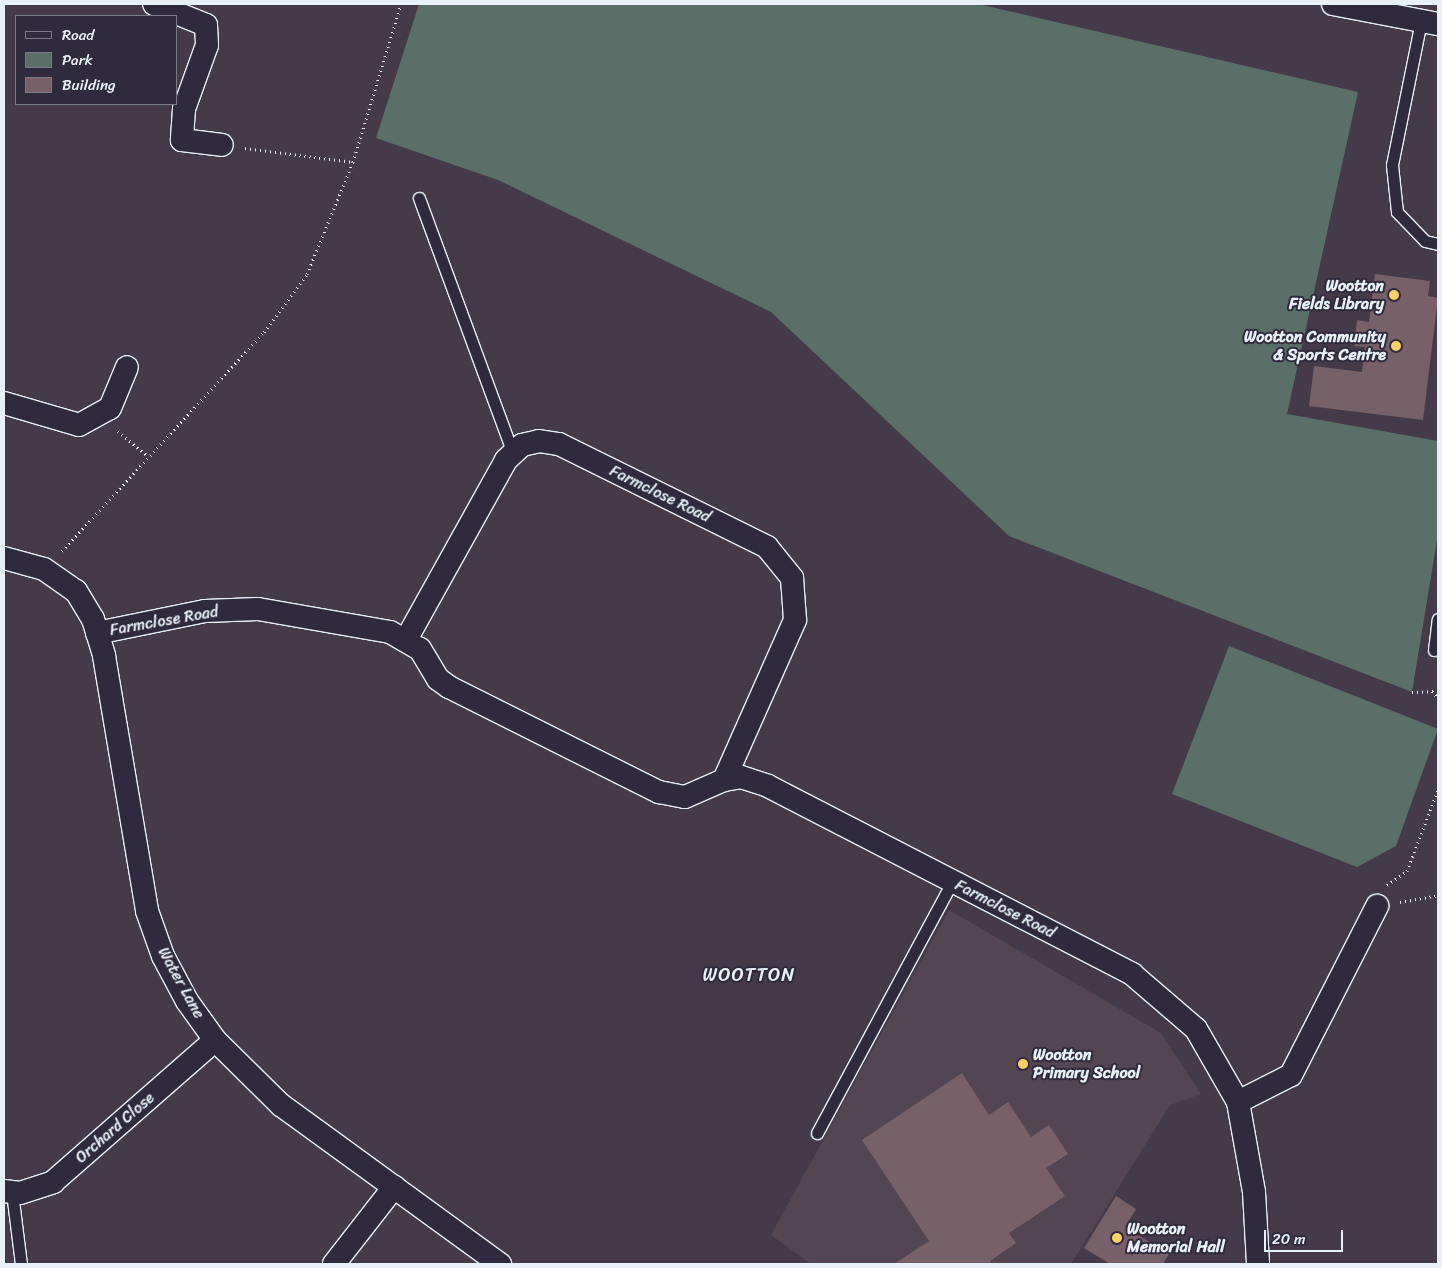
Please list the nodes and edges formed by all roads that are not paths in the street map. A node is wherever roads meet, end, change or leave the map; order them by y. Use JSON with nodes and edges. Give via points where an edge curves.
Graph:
{"nodes":[{"id":1,"x":154,"y":4,"type":"edge"},
{"id":2,"x":1333,"y":4,"type":"edge"},
{"id":3,"x":1430,"y":22,"type":"edge"},
{"id":4,"x":222,"y":145,"type":"road end"},
{"id":5,"x":419,"y":198,"type":"dead end"},
{"id":6,"x":1438,"y":244,"type":"edge"},
{"id":7,"x":127,"y":367,"type":"dead end"},
{"id":8,"x":4,"y":403,"type":"edge"},
{"id":9,"x":513,"y":454,"type":"junction"},
{"id":10,"x":4,"y":558,"type":"edge"},
{"id":11,"x":1438,"y":619,"type":"edge"},
{"id":12,"x":97,"y":633,"type":"junction"},
{"id":13,"x":407,"y":638,"type":"junction"},
{"id":14,"x":1434,"y":650,"type":"dead end"},
{"id":15,"x":724,"y":780,"type":"junction"},
{"id":16,"x":952,"y":882,"type":"junction"},
{"id":17,"x":1377,"y":906,"type":"road end"},
{"id":18,"x":215,"y":1040,"type":"junction"},
{"id":19,"x":1238,"y":1102,"type":"junction"},
{"id":20,"x":817,"y":1133,"type":"dead end"},
{"id":21,"x":394,"y":1187,"type":"junction"},
{"id":22,"x":8,"y":1191,"type":"edge"},
{"id":23,"x":21,"y":1264,"type":"edge"},
{"id":24,"x":334,"y":1264,"type":"edge"},
{"id":25,"x":500,"y":1264,"type":"edge"},
{"id":26,"x":1258,"y":1264,"type":"edge"}],
"edges":[{"from":1,"to":4,"type":"street","via":[[206,24],[207,45],[184,109],[182,140]]},
{"from":2,"to":3,"type":"street"},
{"from":3,"to":6,"type":"lane","via":[[1392,165],[1397,212],[1425,241]]},
{"from":5,"to":9,"type":"lane"},
{"from":7,"to":8,"type":"street","via":[[110,408],[80,425]]},
{"from":9,"to":13,"type":"street"},
{"from":9,"to":15,"type":"street","name":"Farmclose Road","via":[[522,445],[539,441],[559,444],[767,548],[783,564],[792,578],[795,620]]},
{"from":10,"to":12,"type":"street","name":"Water Lane","via":[[44,569],[76,591]]},
{"from":11,"to":14,"type":"lane"},
{"from":12,"to":13,"type":"street","name":"Farmclose Road","via":[[205,611],[258,609]]},
{"from":12,"to":18,"type":"street","name":"Water Lane","via":[[147,911],[163,956]]},
{"from":13,"to":15,"type":"street","name":"Farmclose Road","via":[[420,649],[438,679],[449,686],[659,792],[685,797]]},
{"from":15,"to":16,"type":"street","name":"Farmclose Road","via":[[741,778],[768,786]]},
{"from":16,"to":19,"type":"street","name":"Farmclose Road","via":[[1144,983],[1196,1029]]},
{"from":16,"to":20,"type":"lane"},
{"from":17,"to":19,"type":"street","via":[[1291,1075]]},
{"from":18,"to":21,"type":"street","name":"Water Lane","via":[[281,1105]]},
{"from":18,"to":22,"type":"street","name":"Orchard Close","via":[[53,1182]]},
{"from":19,"to":26,"type":"street","name":"Farmclose Road","via":[[1253,1184]]},
{"from":21,"to":24,"type":"street"},
{"from":21,"to":25,"type":"street","name":"Water Lane"},
{"from":22,"to":23,"type":"lane"}]}
